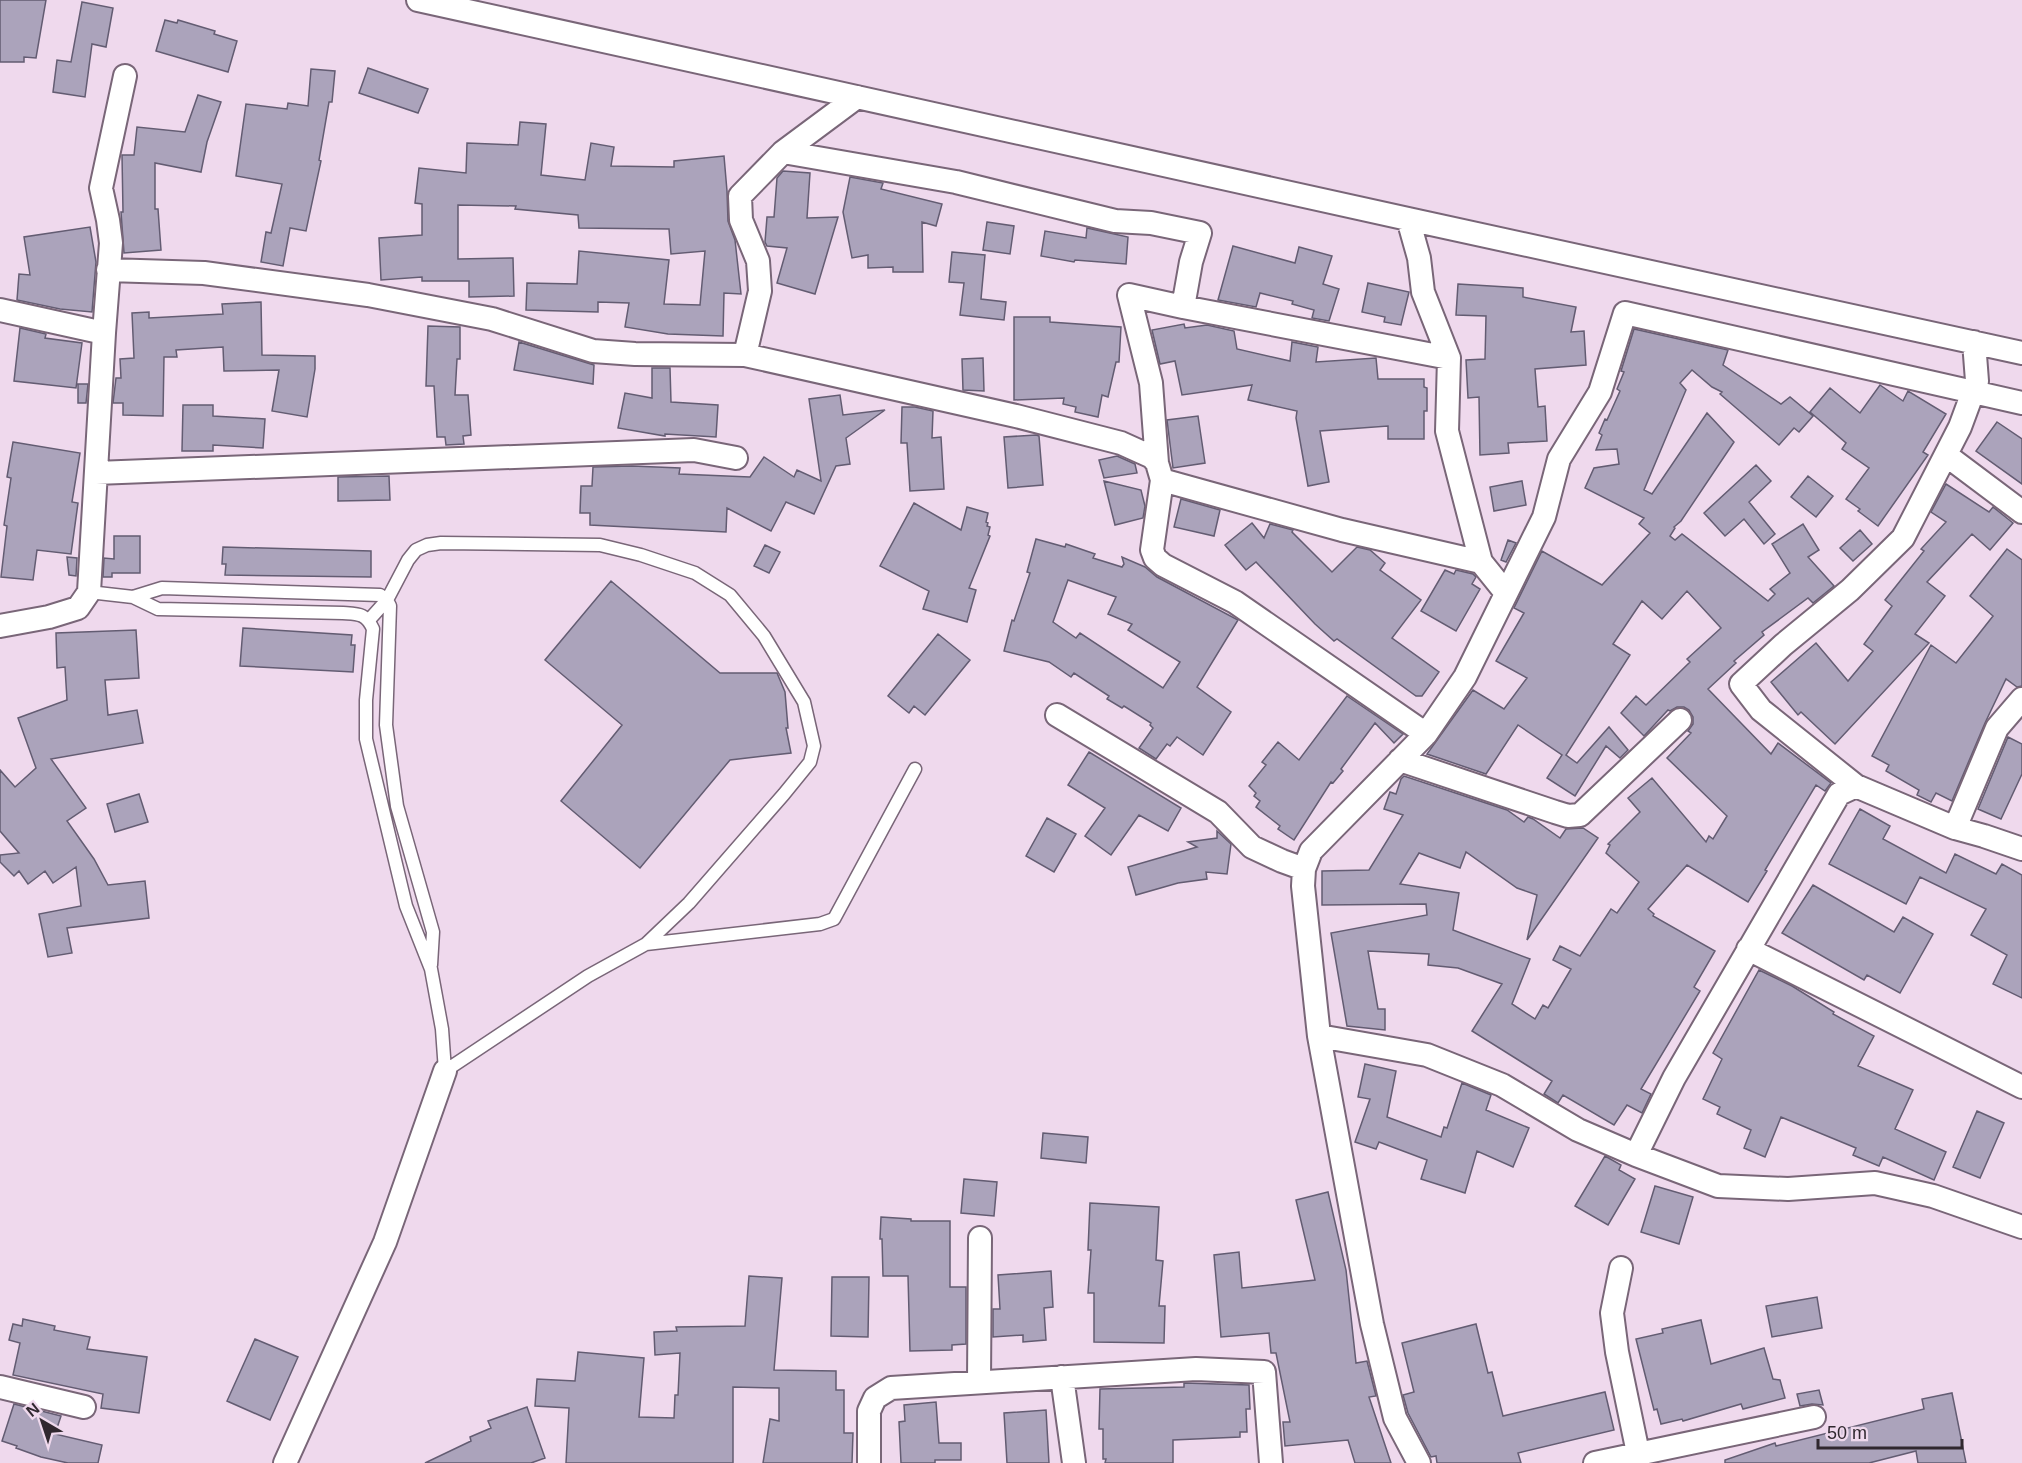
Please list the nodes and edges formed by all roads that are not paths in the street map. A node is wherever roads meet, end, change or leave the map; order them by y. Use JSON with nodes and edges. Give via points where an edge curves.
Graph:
{"nodes":[{"id":1,"x":418,"y":0,"type":"edge"},
{"id":2,"x":125,"y":76,"type":"dead end"},
{"id":3,"x":856,"y":97,"type":"junction"},
{"id":4,"x":783,"y":152,"type":"junction"},
{"id":5,"x":1408,"y":219,"type":"junction"},
{"id":6,"x":108,"y":270,"type":"junction"},
{"id":7,"x":1183,"y":307,"type":"junction"},
{"id":8,"x":0,"y":310,"type":"edge"},
{"id":9,"x":104,"y":333,"type":"junction"},
{"id":10,"x":1974,"y":342,"type":"junction"},
{"id":11,"x":2022,"y":353,"type":"edge"},
{"id":12,"x":745,"y":355,"type":"junction"},
{"id":13,"x":1449,"y":358,"type":"junction"},
{"id":14,"x":1973,"y":392,"type":"junction"},
{"id":15,"x":2022,"y":403,"type":"edge"},
{"id":16,"x":1946,"y":455,"type":"junction"},
{"id":17,"x":736,"y":458,"type":"dead end"},
{"id":18,"x":1159,"y":471,"type":"junction"},
{"id":19,"x":96,"y":473,"type":"junction"},
{"id":20,"x":2022,"y":512,"type":"edge"},
{"id":21,"x":1481,"y":562,"type":"junction"},
{"id":22,"x":89,"y":592,"type":"junction"},
{"id":23,"x":1506,"y":593,"type":"junction"},
{"id":24,"x":133,"y":597,"type":"junction"},
{"id":25,"x":387,"y":600,"type":"junction"},
{"id":26,"x":369,"y":620,"type":"junction"},
{"id":27,"x":0,"y":626,"type":"edge"},
{"id":28,"x":2022,"y":699,"type":"edge"},
{"id":29,"x":1057,"y":715,"type":"dead end"},
{"id":30,"x":1680,"y":720,"type":"dead end"},
{"id":31,"x":1426,"y":734,"type":"junction"},
{"id":32,"x":1400,"y":760,"type":"junction"},
{"id":33,"x":915,"y":770,"type":"dead end"},
{"id":34,"x":1856,"y":786,"type":"junction"},
{"id":35,"x":1955,"y":828,"type":"junction"},
{"id":36,"x":2022,"y":849,"type":"edge"},
{"id":37,"x":1304,"y":869,"type":"junction"},
{"id":38,"x":646,"y":944,"type":"junction"},
{"id":39,"x":1748,"y":949,"type":"junction"},
{"id":40,"x":431,"y":969,"type":"junction"},
{"id":41,"x":1318,"y":1036,"type":"junction"},
{"id":42,"x":445,"y":1071,"type":"junction"},
{"id":43,"x":2022,"y":1087,"type":"edge"},
{"id":44,"x":1636,"y":1155,"type":"junction"},
{"id":45,"x":2022,"y":1227,"type":"edge"},
{"id":46,"x":980,"y":1238,"type":"dead end"},
{"id":47,"x":1621,"y":1268,"type":"dead end"},
{"id":48,"x":1062,"y":1377,"type":"junction"},
{"id":49,"x":979,"y":1382,"type":"junction"},
{"id":50,"x":0,"y":1387,"type":"edge"},
{"id":51,"x":84,"y":1407,"type":"dead end"},
{"id":52,"x":1814,"y":1417,"type":"dead end"},
{"id":53,"x":1638,"y":1453,"type":"junction"},
{"id":54,"x":285,"y":1463,"type":"edge"},
{"id":55,"x":869,"y":1463,"type":"edge"},
{"id":56,"x":1074,"y":1463,"type":"edge"},
{"id":57,"x":1271,"y":1463,"type":"edge"},
{"id":58,"x":1419,"y":1463,"type":"edge"},
{"id":59,"x":1594,"y":1463,"type":"edge"}],
"edges":[{"from":1,"to":3,"type":"street"},
{"from":2,"to":6,"type":"street","via":[[101,188],[111,243]]},
{"from":3,"to":4,"type":"street"},
{"from":3,"to":5,"type":"street"},
{"from":4,"to":7,"type":"street","via":[[956,182],[1115,221],[1200,233]]},
{"from":4,"to":12,"type":"street","via":[[740,196],[741,220],[758,261],[760,291]]},
{"from":5,"to":10,"type":"street"},
{"from":5,"to":13,"type":"street","via":[[1423,292]]},
{"from":6,"to":9,"type":"street"},
{"from":6,"to":12,"type":"street","via":[[204,273],[368,295],[492,319],[592,351]]},
{"from":7,"to":13,"type":"street"},
{"from":7,"to":18,"type":"street","via":[[1129,296],[1151,383]]},
{"from":8,"to":9,"type":"street"},
{"from":9,"to":19,"type":"street"},
{"from":10,"to":11,"type":"street"},
{"from":10,"to":14,"type":"street","via":[[1977,381]]},
{"from":12,"to":18,"type":"street","via":[[1121,443],[1152,457]]},
{"from":13,"to":21,"type":"street","via":[[1447,431]]},
{"from":14,"to":15,"type":"street"},
{"from":14,"to":16,"type":"street"},
{"from":14,"to":23,"type":"street","via":[[1625,313],[1600,392],[1559,459],[1544,517]]},
{"from":16,"to":20,"type":"street"},
{"from":16,"to":34,"type":"street","via":[[1903,538],[1850,590],[1741,684],[1761,710]]},
{"from":17,"to":19,"type":"street","via":[[694,450]]},
{"from":18,"to":21,"type":"street","via":[[1341,530]]},
{"from":18,"to":31,"type":"street","via":[[1152,550],[1155,558],[1235,602]]},
{"from":19,"to":22,"type":"street"},
{"from":21,"to":23,"type":"street"},
{"from":22,"to":24,"type":"lane"},
{"from":22,"to":27,"type":"street","via":[[78,608]]},
{"from":23,"to":31,"type":"street","via":[[1465,677]]},
{"from":24,"to":25,"type":"lane","via":[[162,588],[380,595]]},
{"from":24,"to":26,"type":"lane","via":[[158,609],[343,613],[361,614]]},
{"from":25,"to":26,"type":"lane"},
{"from":25,"to":38,"type":"lane","via":[[408,560],[427,545],[600,545],[695,573],[730,595],[764,636],[804,702],[814,746],[810,762],[688,903]]},
{"from":25,"to":40,"type":"lane","via":[[390,629],[386,725],[398,806],[433,932]]},
{"from":26,"to":40,"type":"lane","via":[[373,629],[366,739],[406,906]]},
{"from":28,"to":35,"type":"street","via":[[1997,728]]},
{"from":29,"to":37,"type":"street","via":[[1218,812],[1252,847]]},
{"from":30,"to":32,"type":"street","via":[[1580,815],[1568,816]]},
{"from":31,"to":32,"type":"street"},
{"from":32,"to":37,"type":"street","via":[[1311,851]]},
{"from":33,"to":38,"type":"lane","via":[[834,919],[820,924]]},
{"from":34,"to":35,"type":"street"},
{"from":34,"to":39,"type":"street","via":[[1839,794]]},
{"from":35,"to":36,"type":"street"},
{"from":37,"to":41,"type":"street"},
{"from":38,"to":42,"type":"lane","via":[[588,976]]},
{"from":39,"to":43,"type":"street"},
{"from":39,"to":44,"type":"street","via":[[1674,1078]]},
{"from":40,"to":42,"type":"lane"},
{"from":41,"to":44,"type":"street","via":[[1427,1055],[1502,1084],[1578,1130]]},
{"from":41,"to":58,"type":"street","via":[[1372,1324],[1395,1418]]},
{"from":42,"to":54,"type":"street","via":[[385,1242]]},
{"from":44,"to":45,"type":"street","via":[[1718,1185],[1788,1189],[1875,1183],[1933,1196]]},
{"from":46,"to":49,"type":"street"},
{"from":47,"to":53,"type":"street","via":[[1612,1313]]},
{"from":48,"to":49,"type":"street"},
{"from":48,"to":56,"type":"street"},
{"from":48,"to":57,"type":"street","via":[[1196,1369],[1264,1372]]},
{"from":49,"to":55,"type":"street","via":[[891,1388],[875,1398],[869,1411]]},
{"from":50,"to":51,"type":"street"},
{"from":52,"to":53,"type":"street"},
{"from":53,"to":59,"type":"street"}]}
